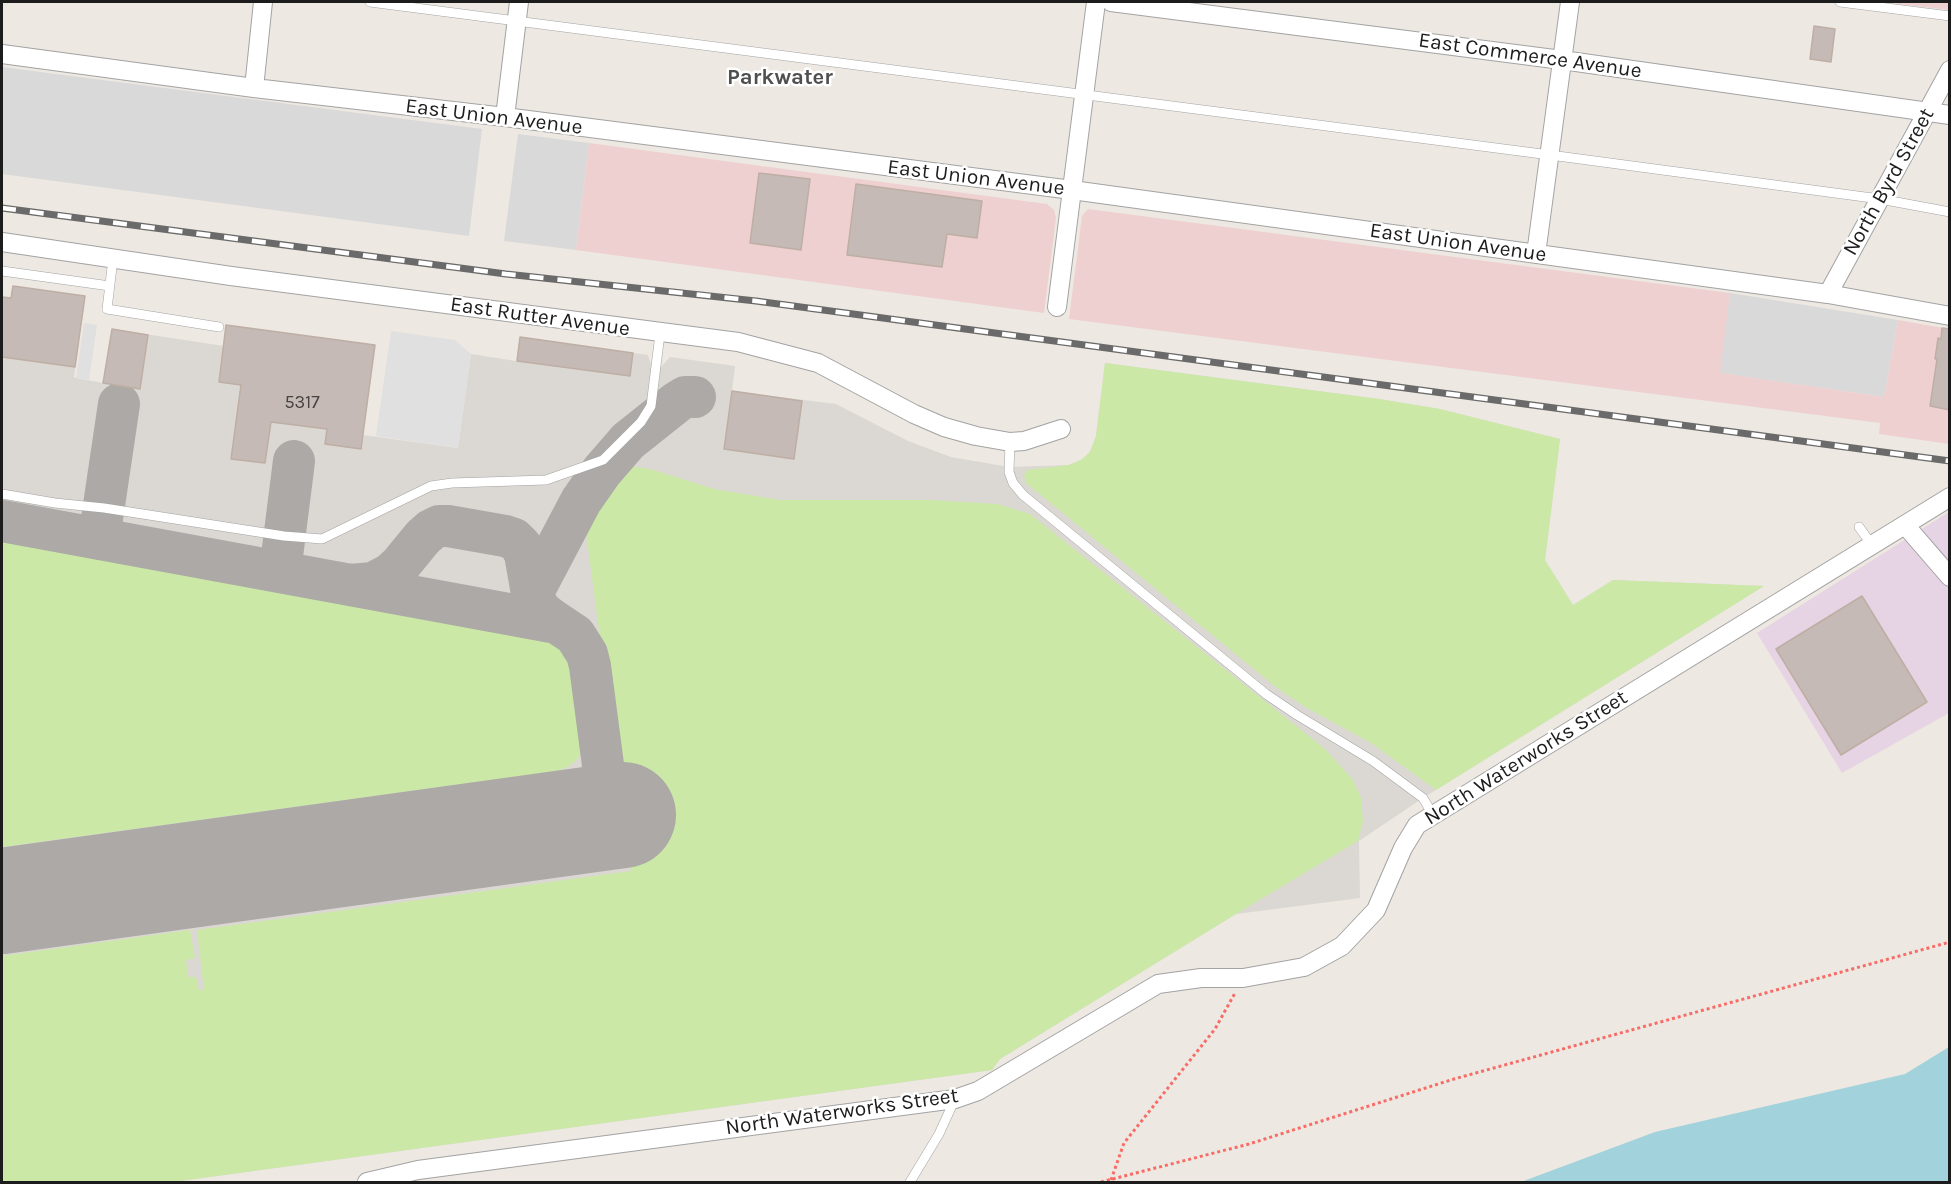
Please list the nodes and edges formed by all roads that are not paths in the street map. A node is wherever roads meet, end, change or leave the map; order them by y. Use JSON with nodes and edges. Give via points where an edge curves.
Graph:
{"nodes":[{"id":1,"x":263,"y":2,"type":"edge"},
{"id":2,"x":370,"y":2,"type":"edge"},
{"id":3,"x":519,"y":2,"type":"edge"},
{"id":4,"x":1096,"y":2,"type":"edge"},
{"id":5,"x":1111,"y":2,"type":"edge"},
{"id":6,"x":1570,"y":2,"type":"edge"},
{"id":7,"x":1840,"y":2,"type":"edge"},
{"id":8,"x":1950,"y":16,"type":"edge"},
{"id":9,"x":516,"y":21,"type":"junction"},
{"id":10,"x":2,"y":54,"type":"edge"},
{"id":11,"x":1562,"y":60,"type":"junction"},
{"id":12,"x":1950,"y":70,"type":"edge"},
{"id":13,"x":254,"y":88,"type":"junction"},
{"id":14,"x":1083,"y":93,"type":"junction"},
{"id":15,"x":1928,"y":111,"type":"junction"},
{"id":16,"x":1950,"y":115,"type":"edge"},
{"id":17,"x":505,"y":117,"type":"junction"},
{"id":18,"x":1550,"y":155,"type":"junction"},
{"id":19,"x":1072,"y":190,"type":"junction"},
{"id":20,"x":1880,"y":199,"type":"junction"},
{"id":21,"x":1950,"y":212,"type":"edge"},
{"id":22,"x":2,"y":242,"type":"edge"},
{"id":23,"x":1536,"y":254,"type":"junction"},
{"id":24,"x":113,"y":259,"type":"junction"},
{"id":25,"x":2,"y":271,"type":"edge"},
{"id":26,"x":110,"y":285,"type":"junction"},
{"id":27,"x":1827,"y":294,"type":"junction"},
{"id":28,"x":1057,"y":306,"type":"dead end"},
{"id":29,"x":1950,"y":316,"type":"edge"},
{"id":30,"x":219,"y":327,"type":"dead end"},
{"id":31,"x":660,"y":334,"type":"junction"},
{"id":32,"x":1061,"y":429,"type":"dead end"},
{"id":33,"x":1010,"y":442,"type":"junction"},
{"id":34,"x":2,"y":494,"type":"edge"},
{"id":35,"x":1950,"y":497,"type":"edge"},
{"id":36,"x":1905,"y":525,"type":"junction"},
{"id":37,"x":1859,"y":527,"type":"dead end"},
{"id":38,"x":1872,"y":545,"type":"junction"},
{"id":39,"x":1950,"y":577,"type":"edge"},
{"id":40,"x":1433,"y":815,"type":"junction"},
{"id":41,"x":955,"y":1099,"type":"junction"},
{"id":42,"x":367,"y":1182,"type":"edge"},
{"id":43,"x":910,"y":1182,"type":"edge"}],
"edges":[{"from":1,"to":13,"type":"street"},
{"from":2,"to":9,"type":"lane"},
{"from":3,"to":9,"type":"street"},
{"from":4,"to":14,"type":"street"},
{"from":5,"to":11,"type":"street","name":"East Commerce Avenue"},
{"from":6,"to":11,"type":"street"},
{"from":7,"to":8,"type":"lane"},
{"from":9,"to":14,"type":"lane"},
{"from":9,"to":17,"type":"street"},
{"from":10,"to":13,"type":"street","name":"East Union Avenue"},
{"from":11,"to":15,"type":"street","name":"East Commerce Avenue"},
{"from":11,"to":18,"type":"street"},
{"from":12,"to":15,"type":"street","name":"North Byrd Street"},
{"from":13,"to":17,"type":"street","name":"East Union Avenue"},
{"from":14,"to":18,"type":"lane"},
{"from":14,"to":19,"type":"street"},
{"from":15,"to":16,"type":"street","name":"East Commerce Avenue"},
{"from":15,"to":20,"type":"street","name":"North Byrd Street"},
{"from":17,"to":19,"type":"street","name":"East Union Avenue"},
{"from":18,"to":20,"type":"lane"},
{"from":18,"to":23,"type":"street"},
{"from":19,"to":23,"type":"street","name":"East Union Avenue"},
{"from":19,"to":28,"type":"street"},
{"from":20,"to":21,"type":"lane"},
{"from":20,"to":27,"type":"street","name":"North Byrd Street"},
{"from":22,"to":24,"type":"street","name":"East Rutter Avenue"},
{"from":23,"to":27,"type":"street","name":"East Union Avenue"},
{"from":24,"to":26,"type":"lane"},
{"from":24,"to":31,"type":"street","name":"East Rutter Avenue"},
{"from":25,"to":26,"type":"lane"},
{"from":26,"to":30,"type":"lane","via":[[107,309]]},
{"from":27,"to":29,"type":"street","name":"East Union Avenue"},
{"from":31,"to":33,"type":"street","name":"East Rutter Avenue","via":[[738,342],[818,363],[944,427]]},
{"from":31,"to":34,"type":"lane","via":[[651,406],[641,422],[603,460],[546,480],[431,486],[322,539]]},
{"from":32,"to":33,"type":"street","name":"East Rutter Avenue","via":[[1031,440]]},
{"from":33,"to":40,"type":"lane","via":[[1009,472],[1012,483],[1023,495],[1266,694],[1373,761],[1423,798]]},
{"from":35,"to":36,"type":"street","name":"North Waterworks Street"},
{"from":36,"to":38,"type":"street","name":"North Waterworks Street"},
{"from":36,"to":39,"type":"street"},
{"from":37,"to":38,"type":"lane"},
{"from":38,"to":40,"type":"street","name":"North Waterworks Street"},
{"from":40,"to":41,"type":"street","name":"North Waterworks Street","via":[[1417,825],[1376,910],[1342,946],[1304,967],[1243,978],[1158,984],[978,1091]]},
{"from":41,"to":42,"type":"street","name":"North Waterworks Street","via":[[418,1170]]},
{"from":41,"to":43,"type":"lane"}]}
